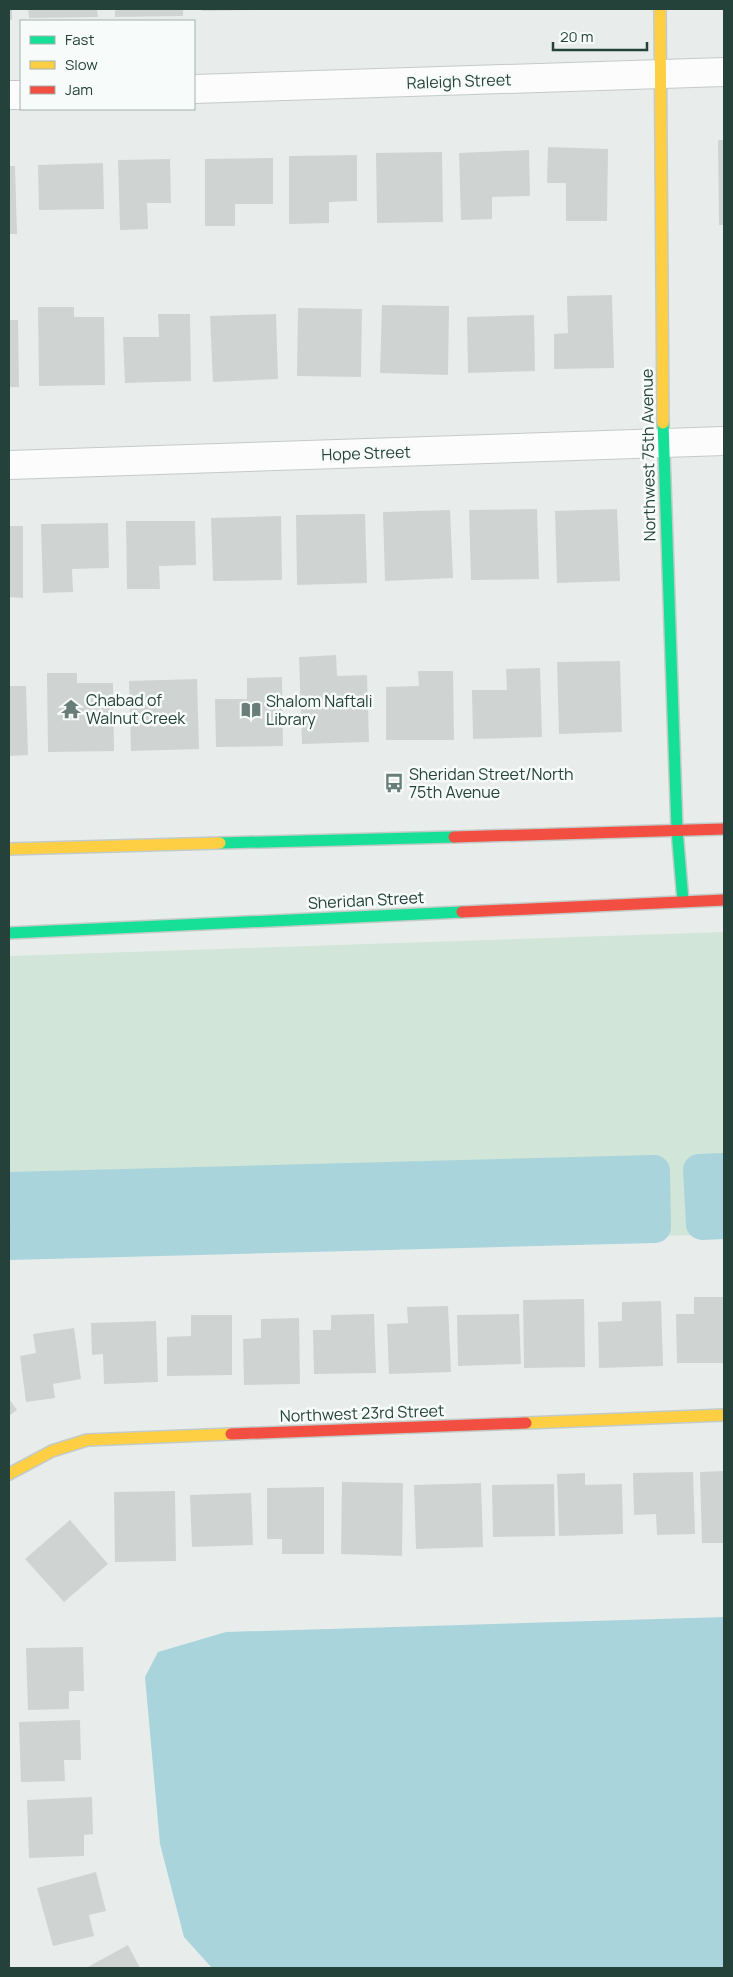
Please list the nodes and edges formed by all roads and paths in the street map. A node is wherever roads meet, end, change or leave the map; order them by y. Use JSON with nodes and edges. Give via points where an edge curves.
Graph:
{"nodes":[{"id":1,"x":660,"y":9,"type":"edge"},
{"id":2,"x":724,"y":72,"type":"edge"},
{"id":3,"x":662,"y":74,"type":"junction"},
{"id":4,"x":195,"y":89,"type":"edge"},
{"id":5,"x":724,"y":441,"type":"edge"},
{"id":6,"x":663,"y":443,"type":"junction"},
{"id":7,"x":9,"y":465,"type":"edge"},
{"id":8,"x":724,"y":828,"type":"edge"},
{"id":9,"x":677,"y":830,"type":"junction"},
{"id":10,"x":9,"y":849,"type":"edge"},
{"id":11,"x":724,"y":900,"type":"edge"},
{"id":12,"x":682,"y":901,"type":"junction"},
{"id":13,"x":9,"y":933,"type":"edge"},
{"id":14,"x":724,"y":1415,"type":"edge"},
{"id":15,"x":9,"y":1474,"type":"edge"}],
"edges":[{"from":1,"to":3,"type":"street","name":"Northwest 75th Avenue"},
{"from":2,"to":3,"type":"street","name":"Raleigh Street"},
{"from":3,"to":4,"type":"street","name":"Raleigh Street"},
{"from":3,"to":6,"type":"street","name":"Northwest 75th Avenue"},
{"from":5,"to":6,"type":"street","name":"Hope Street"},
{"from":6,"to":7,"type":"street","name":"Hope Street"},
{"from":6,"to":9,"type":"street","name":"Northwest 75th Avenue"},
{"from":8,"to":9,"type":"street"},
{"from":9,"to":10,"type":"street"},
{"from":9,"to":12,"type":"street","name":"Northwest 75th Avenue"},
{"from":11,"to":12,"type":"street","name":"Sheridan Street"},
{"from":12,"to":13,"type":"street","name":"Sheridan Street"},
{"from":14,"to":15,"type":"street","name":"Northwest 23rd Street","via":[[87,1440],[52,1451]]}]}
